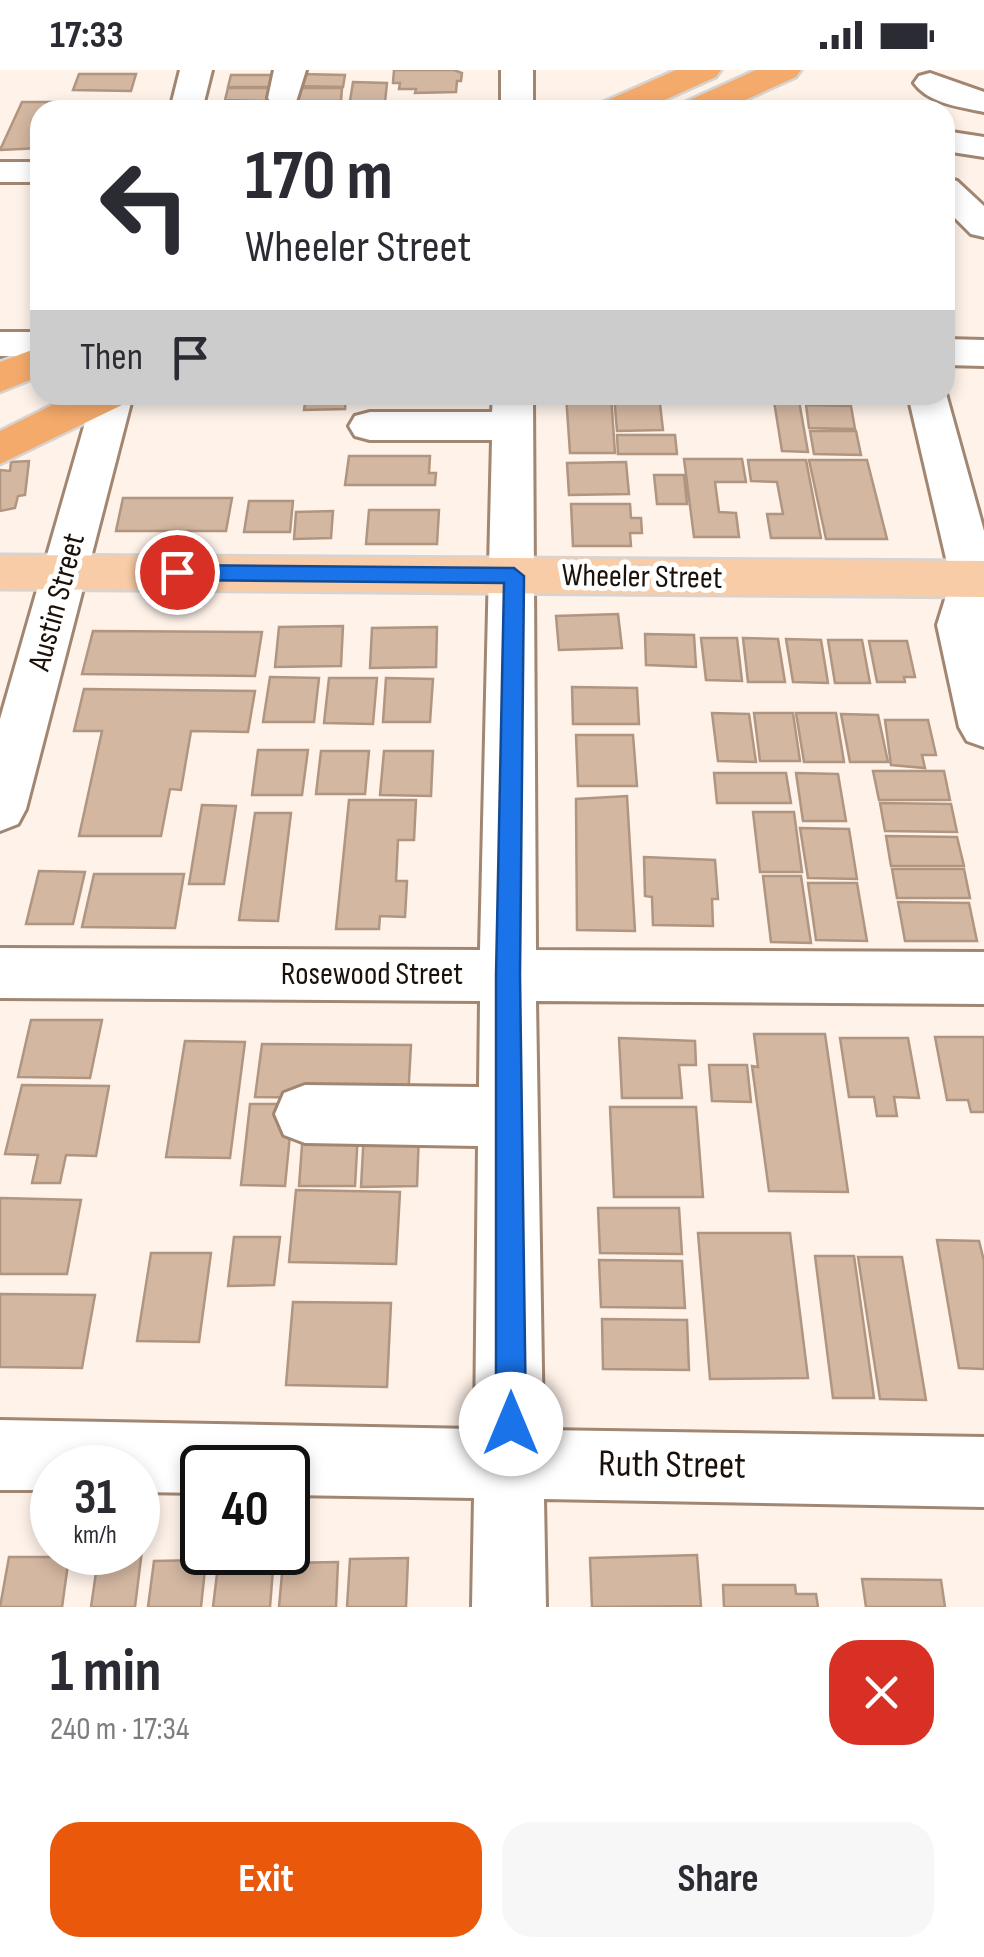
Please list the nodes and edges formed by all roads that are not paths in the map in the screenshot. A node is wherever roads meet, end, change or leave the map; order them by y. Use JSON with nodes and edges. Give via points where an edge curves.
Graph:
{"nodes":[{"id":1,"x":196,"y":70,"type":"edge"},
{"id":2,"x":517,"y":70,"type":"edge"},
{"id":3,"x":704,"y":70,"type":"edge"},
{"id":4,"x":784,"y":70,"type":"edge"},
{"id":5,"x":932,"y":90,"type":"edge"},
{"id":6,"x":188,"y":100,"type":"edge"},
{"id":7,"x":517,"y":100,"type":"edge"},
{"id":8,"x":636,"y":100,"type":"edge"},
{"id":9,"x":717,"y":100,"type":"edge"},
{"id":10,"x":984,"y":102,"type":"edge"},
{"id":11,"x":0,"y":172,"type":"edge"},
{"id":12,"x":30,"y":172,"type":"edge"},
{"id":13,"x":961,"y":173,"type":"edge"},
{"id":14,"x":984,"y":226,"type":"edge"},
{"id":15,"x":0,"y":344,"type":"edge"},
{"id":16,"x":30,"y":344,"type":"edge"},
{"id":17,"x":955,"y":352,"type":"edge"},
{"id":18,"x":984,"y":353,"type":"edge"},
{"id":19,"x":30,"y":364,"type":"edge"},
{"id":20,"x":0,"y":378,"type":"edge"},
{"id":21,"x":39,"y":405,"type":"edge"},
{"id":22,"x":89,"y":405,"type":"edge"},
{"id":23,"x":107,"y":405,"type":"edge"},
{"id":24,"x":931,"y":405,"type":"edge"},
{"id":25,"x":514,"y":410,"type":"edge"},
{"id":26,"x":0,"y":422,"type":"edge"},
{"id":27,"x":370,"y":426,"type":"dead end"},
{"id":28,"x":0,"y":448,"type":"edge"},
{"id":29,"x":0,"y":572,"type":"edge"},
{"id":30,"x":65,"y":572,"type":"junction"},
{"id":31,"x":514,"y":576,"type":"junction"},
{"id":32,"x":981,"y":583,"type":"edge"},
{"id":33,"x":984,"y":727,"type":"edge"},
{"id":34,"x":0,"y":809,"type":"edge"},
{"id":35,"x":0,"y":973,"type":"edge"},
{"id":36,"x":508,"y":975,"type":"junction"},
{"id":37,"x":984,"y":978,"type":"edge"},
{"id":38,"x":305,"y":1114,"type":"dead end"},
{"id":39,"x":509,"y":1118,"type":"junction"},
{"id":40,"x":0,"y":1455,"type":"edge"},
{"id":41,"x":511,"y":1462,"type":"junction"},
{"id":42,"x":984,"y":1472,"type":"edge"},
{"id":43,"x":509,"y":1607,"type":"edge"}],
"edges":[{"from":1,"to":6,"type":"street"},
{"from":2,"to":7,"type":"street"},
{"from":3,"to":8,"type":"highway"},
{"from":4,"to":9,"type":"highway"},
{"from":5,"to":10,"type":"street"},
{"from":11,"to":12,"type":"street"},
{"from":13,"to":14,"type":"street"},
{"from":15,"to":16,"type":"street"},
{"from":17,"to":18,"type":"street"},
{"from":19,"to":20,"type":"highway"},
{"from":21,"to":26,"type":"highway"},
{"from":22,"to":28,"type":"highway"},
{"from":23,"to":30,"type":"street","name":"Austin Street"},
{"from":24,"to":32,"type":"street"},
{"from":25,"to":27,"type":"street"},
{"from":25,"to":31,"type":"street"},
{"from":29,"to":30,"type":"main road","name":"Wheeler Street"},
{"from":30,"to":31,"type":"main road","name":"Wheeler Street"},
{"from":30,"to":34,"type":"street","name":"Austin Street"},
{"from":31,"to":32,"type":"main road","name":"Wheeler Street"},
{"from":31,"to":36,"type":"street"},
{"from":32,"to":33,"type":"street","via":[[960,625]]},
{"from":35,"to":36,"type":"street","name":"Rosewood Street"},
{"from":36,"to":37,"type":"street","name":"Rosewood Street"},
{"from":36,"to":39,"type":"street"},
{"from":38,"to":39,"type":"street"},
{"from":39,"to":41,"type":"street"},
{"from":40,"to":41,"type":"street","name":"Ruth Street"},
{"from":41,"to":42,"type":"street","name":"Ruth Street"},
{"from":41,"to":43,"type":"street"}]}
